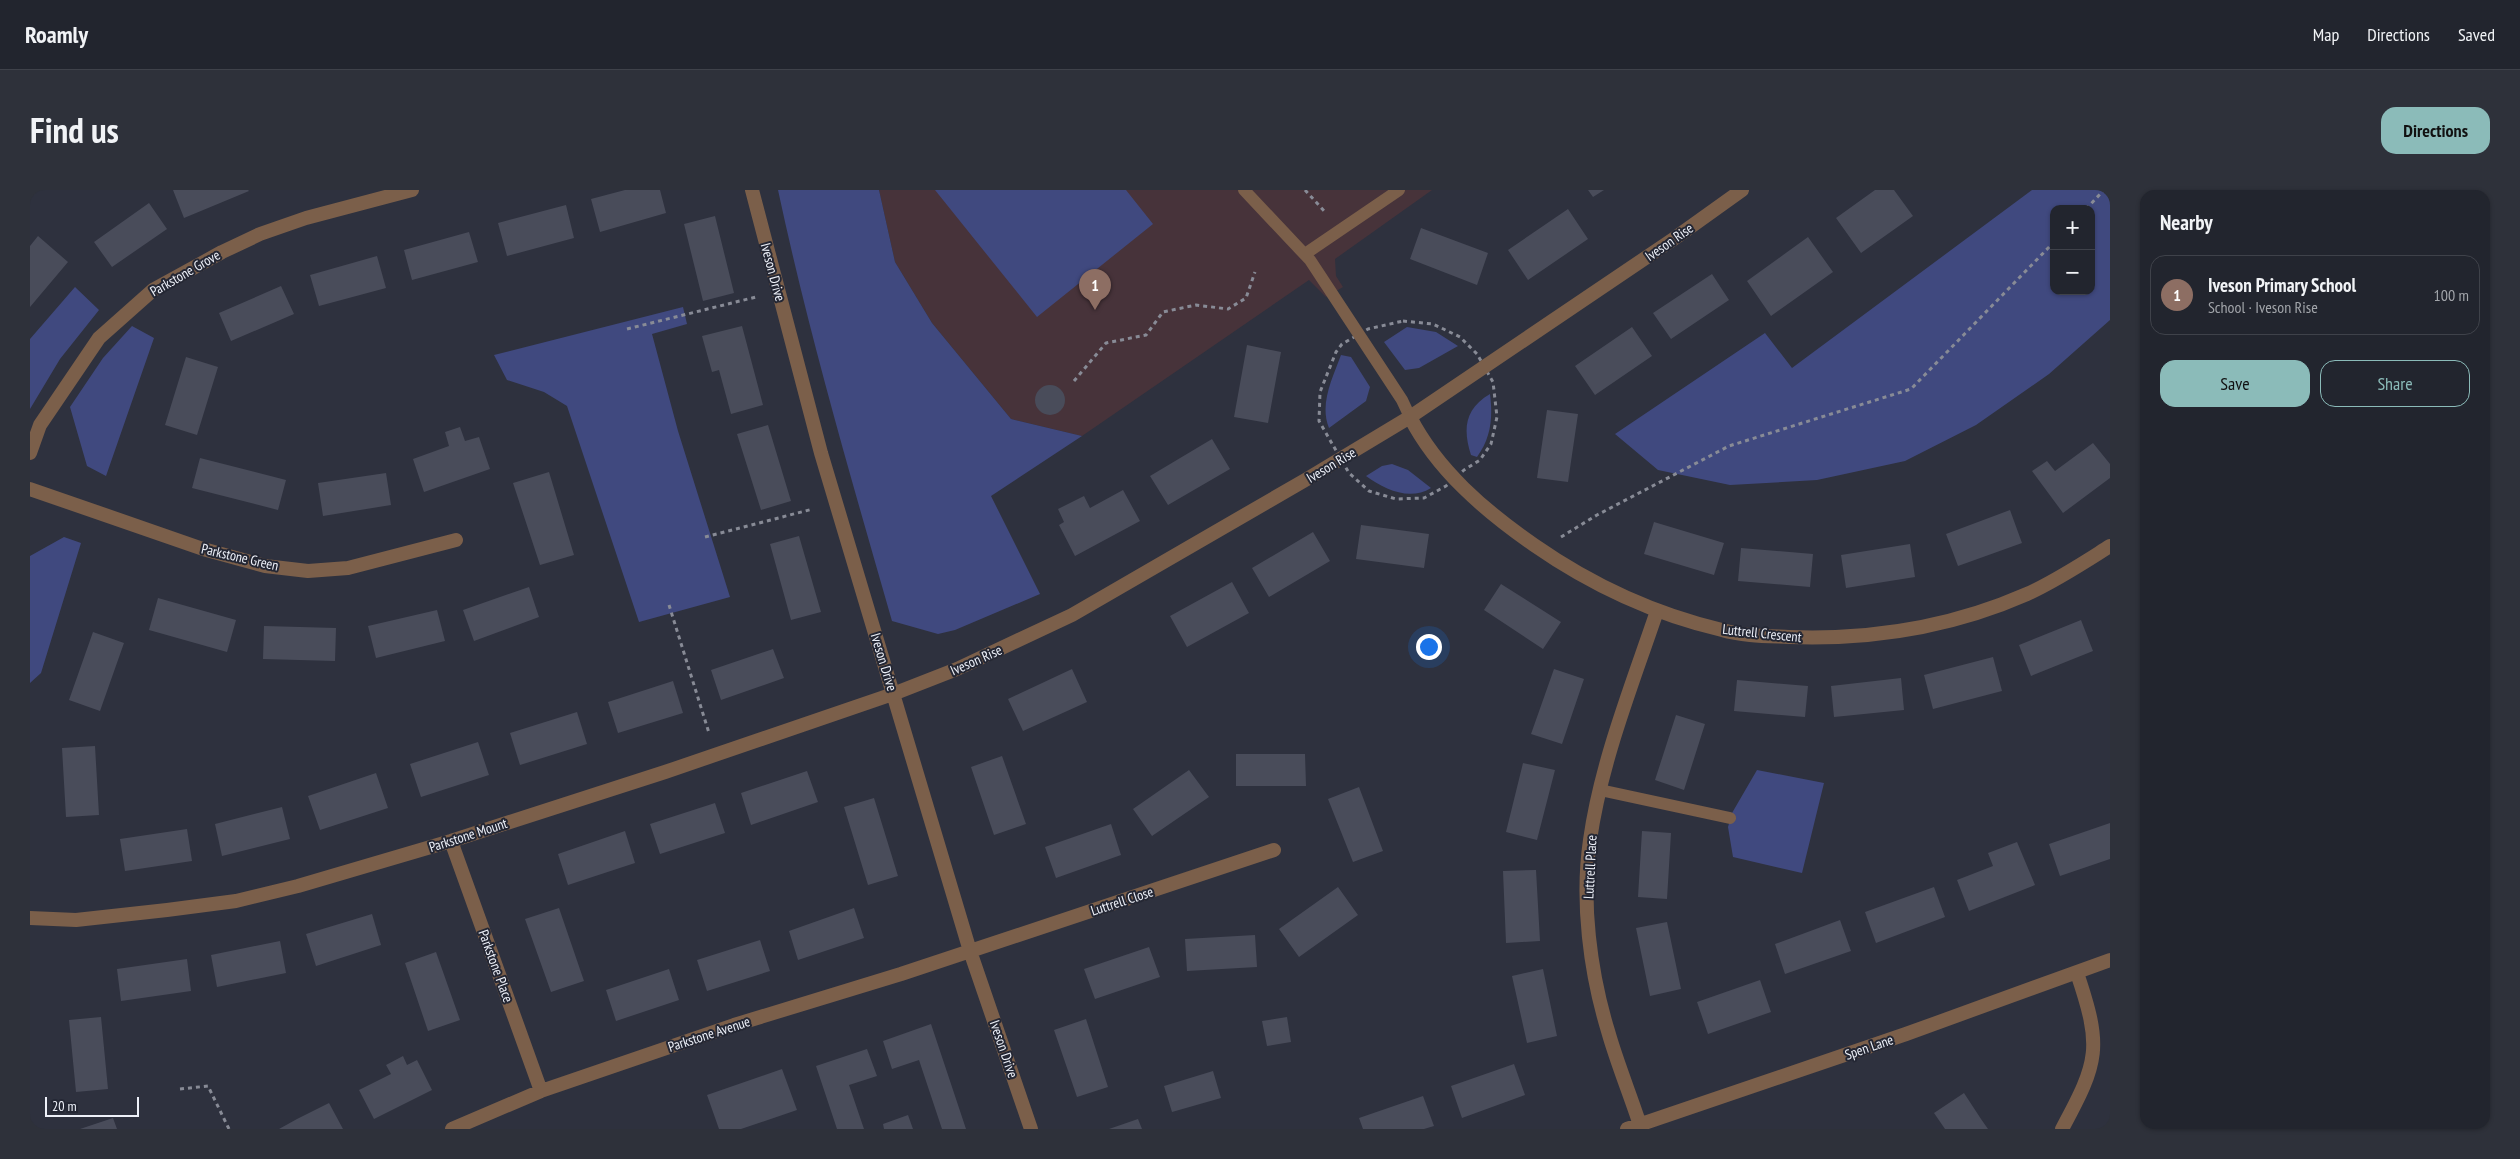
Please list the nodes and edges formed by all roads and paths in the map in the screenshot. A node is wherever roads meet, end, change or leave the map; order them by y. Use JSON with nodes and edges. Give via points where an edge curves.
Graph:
{"nodes":[{"id":1,"x":412,"y":190,"type":"edge"},
{"id":2,"x":752,"y":190,"type":"edge"},
{"id":3,"x":1244,"y":190,"type":"edge"},
{"id":4,"x":1398,"y":190,"type":"edge"},
{"id":5,"x":1742,"y":190,"type":"edge"},
{"id":6,"x":2104,"y":190,"type":"edge"},
{"id":7,"x":2090,"y":205,"type":"edge"},
{"id":8,"x":2050,"y":246,"type":"edge"},
{"id":9,"x":1305,"y":254,"type":"junction"},
{"id":10,"x":1255,"y":272,"type":"dead end"},
{"id":11,"x":778,"y":292,"type":"junction"},
{"id":12,"x":627,"y":329,"type":"dead end"},
{"id":13,"x":1074,"y":381,"type":"dead end"},
{"id":14,"x":1410,"y":417,"type":"junction"},
{"id":15,"x":30,"y":453,"type":"edge"},
{"id":16,"x":30,"y":489,"type":"edge"},
{"id":17,"x":836,"y":503,"type":"junction"},
{"id":18,"x":705,"y":537,"type":"dead end"},
{"id":19,"x":456,"y":540,"type":"dead end"},
{"id":20,"x":2110,"y":546,"type":"edge"},
{"id":21,"x":1548,"y":555,"type":"junction"},
{"id":22,"x":668,"y":605,"type":"dead end"},
{"id":23,"x":1657,"y":611,"type":"junction"},
{"id":24,"x":893,"y":694,"type":"junction"},
{"id":25,"x":716,"y":755,"type":"junction"},
{"id":26,"x":1600,"y":790,"type":"junction"},
{"id":27,"x":1730,"y":818,"type":"dead end"},
{"id":28,"x":451,"y":841,"type":"junction"},
{"id":29,"x":1274,"y":850,"type":"dead end"},
{"id":30,"x":30,"y":918,"type":"edge"},
{"id":31,"x":970,"y":951,"type":"junction"},
{"id":32,"x":2110,"y":960,"type":"edge"},
{"id":33,"x":2077,"y":973,"type":"junction"},
{"id":34,"x":180,"y":1090,"type":"dead end"},
{"id":35,"x":541,"y":1090,"type":"junction"},
{"id":36,"x":1634,"y":1127,"type":"edge"},
{"id":37,"x":229,"y":1129,"type":"edge"},
{"id":38,"x":452,"y":1129,"type":"edge"},
{"id":39,"x":1032,"y":1129,"type":"edge"},
{"id":40,"x":2062,"y":1129,"type":"edge"}],
"edges":[{"from":1,"to":15,"type":"street","name":"Parkstone Grove","via":[[306,218],[260,234],[153,290],[99,338],[40,425]]},
{"from":2,"to":11,"type":"street","name":"Iveson Drive"},
{"from":3,"to":9,"type":"lane"},
{"from":4,"to":9,"type":"lane"},
{"from":5,"to":14,"type":"street","name":"Iveson Rise"},
{"from":6,"to":7,"type":"path"},
{"from":8,"to":21,"type":"path","via":[[1911,389],[1729,446],[1564,533]]},
{"from":9,"to":14,"type":"lane"},
{"from":10,"to":13,"type":"path","via":[[1246,298],[1228,309],[1196,305],[1163,312],[1146,335],[1106,343]]},
{"from":11,"to":12,"type":"path"},
{"from":11,"to":17,"type":"street","name":"Iveson Drive"},
{"from":14,"to":21,"type":"street","name":"Luttrell Crescent","via":[[1454,479],[1495,518]]},
{"from":14,"to":24,"type":"street","name":"Iveson Rise","via":[[1072,615],[957,669]]},
{"from":16,"to":19,"type":"street","name":"Parkstone Green","via":[[203,550],[265,566],[308,571],[348,568]]},
{"from":17,"to":18,"type":"path"},
{"from":17,"to":24,"type":"street","name":"Iveson Drive"},
{"from":20,"to":23,"type":"street","name":"Luttrell Crescent","via":[[2028,593],[1951,620],[1893,634],[1828,638],[1770,636],[1723,631]]},
{"from":21,"to":23,"type":"street","name":"Luttrell Crescent","via":[[1606,589]]},
{"from":22,"to":25,"type":"path"},
{"from":23,"to":26,"type":"street","name":"Luttrell Place"},
{"from":24,"to":25,"type":"street","name":"Parkstone Mount"},
{"from":24,"to":31,"type":"street","name":"Iveson Drive"},
{"from":25,"to":28,"type":"street","name":"Parkstone Mount"},
{"from":26,"to":27,"type":"lane"},
{"from":26,"to":36,"type":"street","name":"Luttrell Place","via":[[1590,840],[1587,884],[1590,929],[1597,988]]},
{"from":28,"to":30,"type":"street","name":"Parkstone Mount","via":[[298,886],[236,900],[76,920]]},
{"from":28,"to":35,"type":"street","name":"Parkstone Place"},
{"from":29,"to":31,"type":"street","name":"Luttrell Close"},
{"from":31,"to":35,"type":"street","name":"Parkstone Avenue"},
{"from":31,"to":39,"type":"street","name":"Iveson Drive"},
{"from":32,"to":33,"type":"street","name":"Spen Lane"},
{"from":33,"to":36,"type":"street","name":"Spen Lane"},
{"from":33,"to":40,"type":"street","via":[[2094,1030],[2094,1048],[2085,1087]]},
{"from":34,"to":37,"type":"path","via":[[208,1086]]},
{"from":35,"to":38,"type":"street","name":"Parkstone Avenue"}]}
